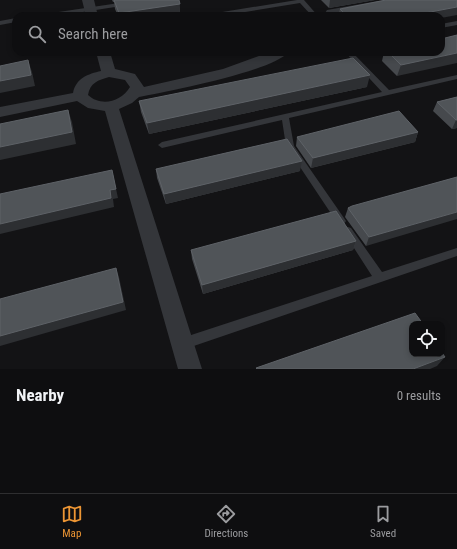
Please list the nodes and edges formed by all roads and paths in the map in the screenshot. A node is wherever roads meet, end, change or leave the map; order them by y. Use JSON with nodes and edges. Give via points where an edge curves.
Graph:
{"nodes":[{"id":1,"x":301,"y":0,"type":"edge"},
{"id":2,"x":404,"y":0,"type":"edge"},
{"id":3,"x":136,"y":2,"type":"edge"},
{"id":4,"x":90,"y":8,"type":"edge"},
{"id":5,"x":68,"y":12,"type":"edge"},
{"id":6,"x":233,"y":12,"type":"edge"},
{"id":7,"x":312,"y":12,"type":"edge"},
{"id":8,"x":337,"y":12,"type":"edge"},
{"id":9,"x":12,"y":21,"type":"edge"},
{"id":10,"x":0,"y":23,"type":"edge"},
{"id":11,"x":457,"y":23,"type":"edge"},
{"id":12,"x":445,"y":25,"type":"edge"},
{"id":13,"x":104,"y":56,"type":"edge"},
{"id":14,"x":272,"y":56,"type":"edge"},
{"id":15,"x":352,"y":56,"type":"edge"},
{"id":16,"x":109,"y":73,"type":"junction"},
{"id":17,"x":457,"y":77,"type":"edge"},
{"id":18,"x":135,"y":93,"type":"junction"},
{"id":19,"x":387,"y":93,"type":"junction"},
{"id":20,"x":80,"y":96,"type":"junction"},
{"id":21,"x":111,"y":106,"type":"junction"},
{"id":22,"x":0,"y":112,"type":"edge"},
{"id":23,"x":285,"y":116,"type":"junction"},
{"id":24,"x":162,"y":144,"type":"dead end"},
{"id":25,"x":457,"y":252,"type":"edge"},
{"id":26,"x":380,"y":278,"type":"junction"},
{"id":27,"x":182,"y":344,"type":"junction"},
{"id":28,"x":190,"y":369,"type":"edge"}],
"edges":[{"from":1,"to":6,"type":"lane"},
{"from":1,"to":7,"type":"lane"},
{"from":2,"to":8,"type":"street"},
{"from":3,"to":4,"type":"lane"},
{"from":4,"to":5,"type":"lane"},
{"from":9,"to":10,"type":"lane"},
{"from":11,"to":12,"type":"lane"},
{"from":13,"to":16,"type":"street"},
{"from":14,"to":18,"type":"street","via":[[211,78]]},
{"from":15,"to":19,"type":"lane"},
{"from":16,"to":18,"type":"street","via":[[132,78],[137,87]]},
{"from":16,"to":20,"type":"street","via":[[86,81]]},
{"from":17,"to":19,"type":"lane"},
{"from":18,"to":21,"type":"street","via":[[126,101]]},
{"from":19,"to":23,"type":"lane"},
{"from":20,"to":21,"type":"street","via":[[95,106]]},
{"from":20,"to":22,"type":"street"},
{"from":21,"to":27,"type":"street"},
{"from":23,"to":24,"type":"lane"},
{"from":23,"to":26,"type":"lane","via":[[290,146]]},
{"from":25,"to":26,"type":"lane"},
{"from":26,"to":27,"type":"lane"},
{"from":27,"to":28,"type":"street"}]}
